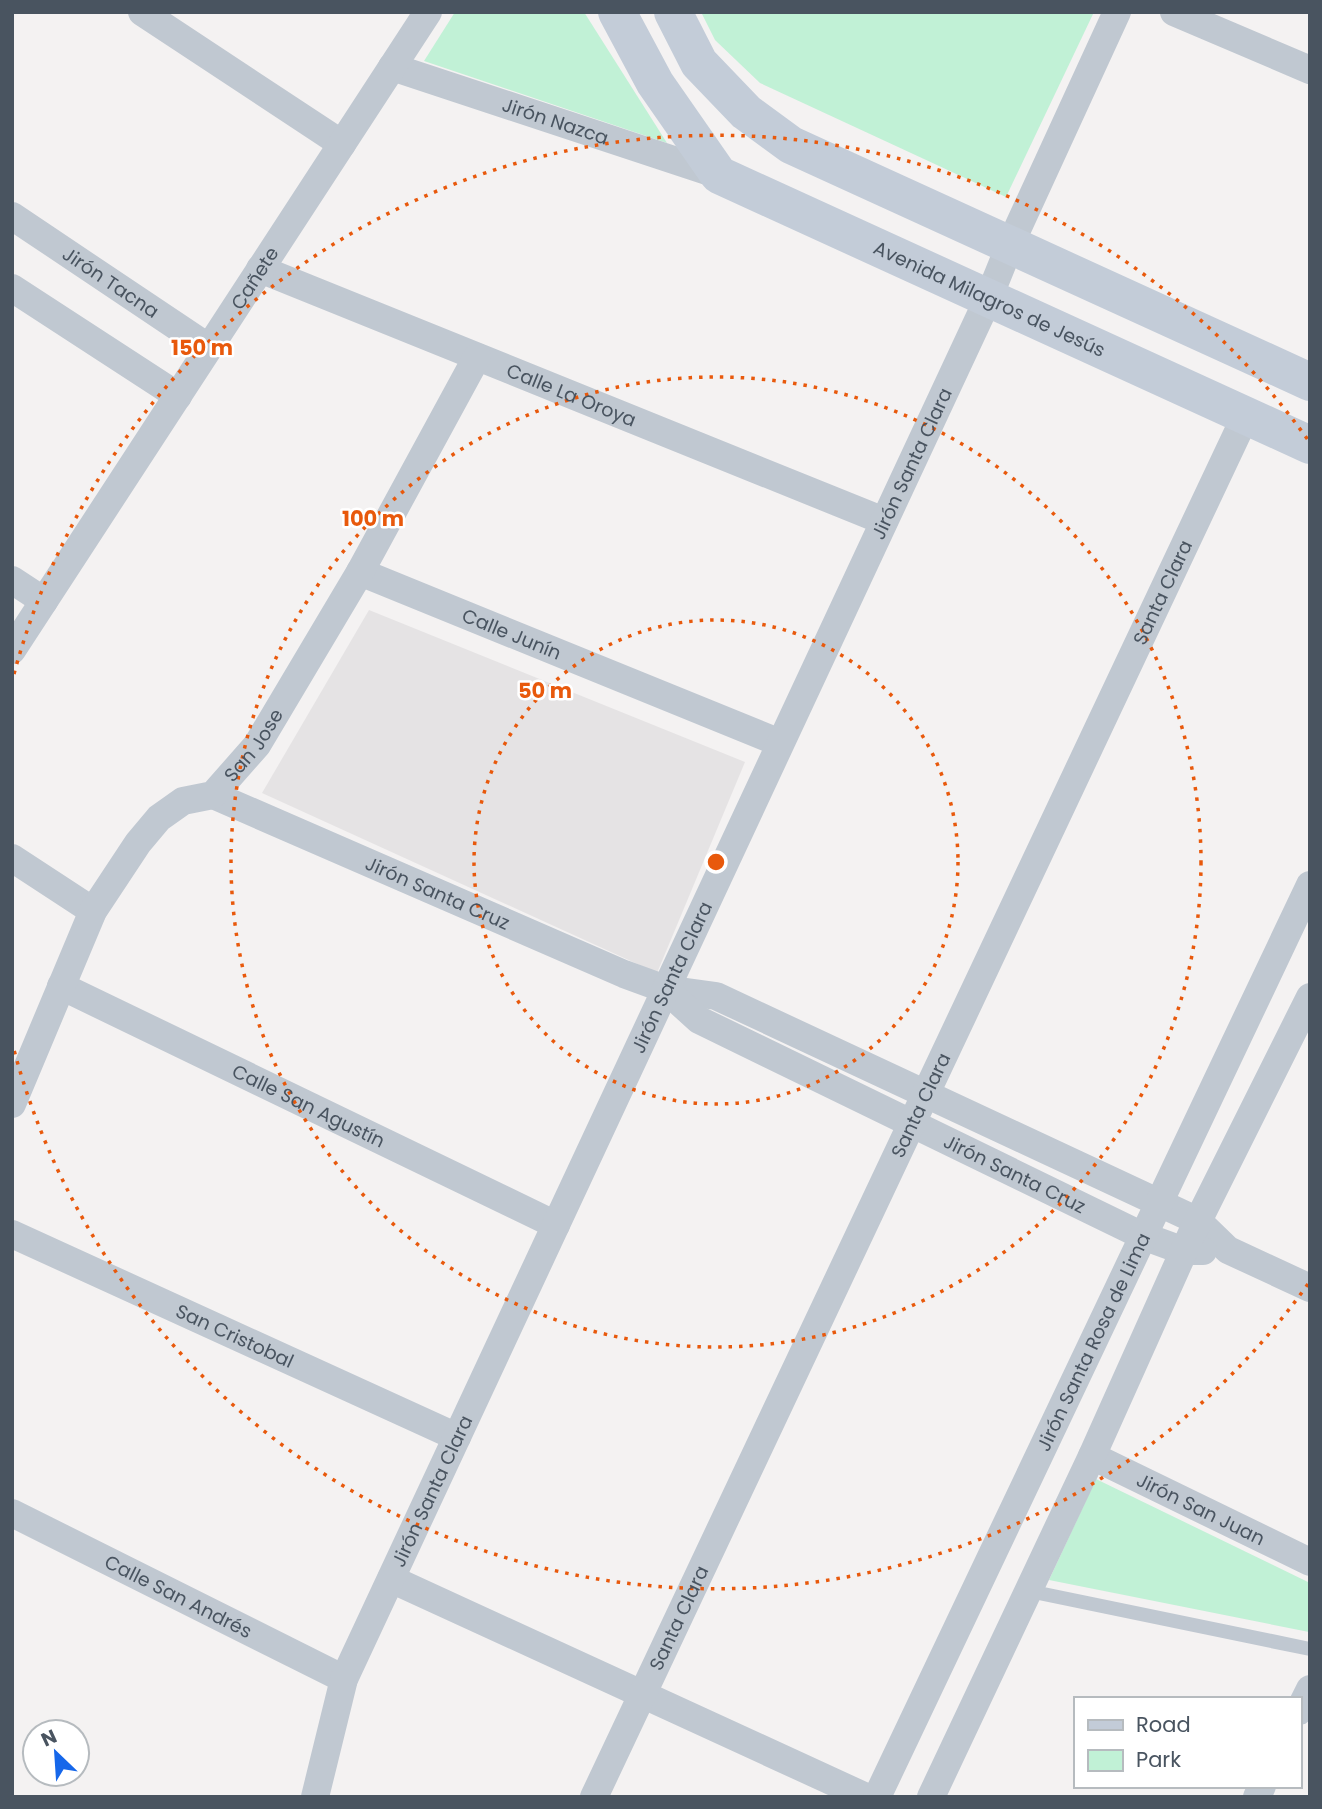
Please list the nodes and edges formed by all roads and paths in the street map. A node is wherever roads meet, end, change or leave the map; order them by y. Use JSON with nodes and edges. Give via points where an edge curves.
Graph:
{"nodes":[{"id":1,"x":142,"y":12,"type":"edge"},
{"id":2,"x":428,"y":12,"type":"edge"},
{"id":3,"x":617,"y":12,"type":"edge"},
{"id":4,"x":673,"y":12,"type":"edge"},
{"id":5,"x":1117,"y":12,"type":"edge"},
{"id":6,"x":1174,"y":12,"type":"edge"},
{"id":7,"x":392,"y":67,"type":"junction"},
{"id":8,"x":1310,"y":70,"type":"edge"},
{"id":9,"x":342,"y":144,"type":"junction"},
{"id":10,"x":719,"y":175,"type":"junction"},
{"id":11,"x":12,"y":216,"type":"edge"},
{"id":12,"x":1010,"y":245,"type":"junction"},
{"id":13,"x":260,"y":269,"type":"junction"},
{"id":14,"x":12,"y":288,"type":"edge"},
{"id":15,"x":989,"y":297,"type":"junction"},
{"id":16,"x":209,"y":348,"type":"junction"},
{"id":17,"x":477,"y":357,"type":"junction"},
{"id":18,"x":1310,"y":383,"type":"edge"},
{"id":19,"x":178,"y":396,"type":"junction"},
{"id":20,"x":1246,"y":415,"type":"junction"},
{"id":21,"x":1310,"y":445,"type":"edge"},
{"id":22,"x":884,"y":521,"type":"junction"},
{"id":23,"x":360,"y":572,"type":"junction"},
{"id":24,"x":12,"y":580,"type":"edge"},
{"id":25,"x":44,"y":601,"type":"junction"},
{"id":26,"x":12,"y":650,"type":"edge"},
{"id":27,"x":780,"y":743,"type":"junction"},
{"id":28,"x":213,"y":794,"type":"junction"},
{"id":29,"x":12,"y":858,"type":"edge"},
{"id":30,"x":1310,"y":886,"type":"edge"},
{"id":31,"x":93,"y":911,"type":"junction"},
{"id":32,"x":61,"y":986,"type":"junction"},
{"id":33,"x":665,"y":989,"type":"junction"},
{"id":34,"x":1309,"y":999,"type":"edge"},
{"id":35,"x":925,"y":1094,"type":"junction"},
{"id":36,"x":12,"y":1104,"type":"edge"},
{"id":37,"x":912,"y":1124,"type":"junction"},
{"id":38,"x":1159,"y":1204,"type":"junction"},
{"id":39,"x":1198,"y":1221,"type":"junction"},
{"id":40,"x":556,"y":1225,"type":"junction"},
{"id":41,"x":12,"y":1234,"type":"edge"},
{"id":42,"x":1143,"y":1236,"type":"junction"},
{"id":43,"x":1228,"y":1250,"type":"junction"},
{"id":44,"x":1184,"y":1251,"type":"junction"},
{"id":45,"x":1310,"y":1288,"type":"edge"},
{"id":46,"x":457,"y":1437,"type":"junction"},
{"id":47,"x":1093,"y":1456,"type":"junction"},
{"id":48,"x":12,"y":1513,"type":"edge"},
{"id":49,"x":1310,"y":1562,"type":"edge"},
{"id":50,"x":391,"y":1578,"type":"junction"},
{"id":51,"x":1029,"y":1591,"type":"junction"},
{"id":52,"x":1310,"y":1649,"type":"edge"},
{"id":53,"x":344,"y":1679,"type":"junction"},
{"id":54,"x":1310,"y":1689,"type":"edge"},
{"id":55,"x":642,"y":1694,"type":"junction"},
{"id":56,"x":1301,"y":1707,"type":"edge"},
{"id":57,"x":314,"y":1797,"type":"edge"},
{"id":58,"x":594,"y":1797,"type":"edge"},
{"id":59,"x":866,"y":1797,"type":"edge"},
{"id":60,"x":877,"y":1797,"type":"edge"},
{"id":61,"x":931,"y":1797,"type":"edge"}],
"edges":[{"from":1,"to":9,"type":"street"},
{"from":2,"to":7,"type":"street","name":"Cañete"},
{"from":3,"to":10,"type":"street","name":"Avenida Milagros de Jesús","via":[[655,83]]},
{"from":4,"to":12,"type":"street","via":[[699,63],[746,112],[792,145]]},
{"from":5,"to":12,"type":"street","name":"Jirón Santa Clara"},
{"from":6,"to":8,"type":"street"},
{"from":7,"to":9,"type":"street","name":"Cañete"},
{"from":7,"to":10,"type":"street","name":"Jirón Nazca"},
{"from":9,"to":13,"type":"street","name":"Cañete"},
{"from":10,"to":15,"type":"street","name":"Avenida Milagros de Jesús"},
{"from":11,"to":16,"type":"street","name":"Jirón Tacna"},
{"from":12,"to":15,"type":"street","name":"Jirón Santa Clara"},
{"from":12,"to":18,"type":"street"},
{"from":13,"to":16,"type":"street","name":"Cañete"},
{"from":13,"to":17,"type":"street","name":"Calle La Oroya"},
{"from":14,"to":19,"type":"street"},
{"from":15,"to":20,"type":"street","name":"Avenida Milagros de Jesús"},
{"from":15,"to":22,"type":"street","name":"Jirón Santa Clara"},
{"from":16,"to":19,"type":"street","name":"Cañete"},
{"from":17,"to":22,"type":"street","name":"Calle La Oroya"},
{"from":17,"to":23,"type":"street","name":"San Jose"},
{"from":19,"to":25,"type":"street","name":"Cañete"},
{"from":20,"to":21,"type":"street","name":"Avenida Milagros de Jesús"},
{"from":20,"to":35,"type":"street","name":"Santa Clara"},
{"from":22,"to":27,"type":"street","name":"Jirón Santa Clara"},
{"from":23,"to":27,"type":"street","name":"Calle Junín"},
{"from":23,"to":28,"type":"street","name":"San Jose","via":[[257,745]]},
{"from":24,"to":25,"type":"street"},
{"from":25,"to":26,"type":"street","name":"Cañete"},
{"from":27,"to":33,"type":"street","name":"Jirón Santa Clara"},
{"from":28,"to":31,"type":"street","name":"San Jose","via":[[183,801],[159,818]]},
{"from":28,"to":33,"type":"street","name":"Jirón Santa Cruz"},
{"from":29,"to":31,"type":"street"},
{"from":30,"to":38,"type":"street","name":"Jirón Santa Rosa de Lima"},
{"from":31,"to":32,"type":"street","name":"San Jose"},
{"from":32,"to":36,"type":"street","name":"San Jose"},
{"from":32,"to":40,"type":"street","name":"Calle San Agustín"},
{"from":33,"to":35,"type":"street","name":"Jirón Santa Cruz","via":[[716,996]]},
{"from":33,"to":37,"type":"street","name":"Jirón Santa Cruz","via":[[699,1020]]},
{"from":33,"to":40,"type":"street","name":"Jirón Santa Clara"},
{"from":34,"to":39,"type":"street"},
{"from":35,"to":37,"type":"street","name":"Santa Clara"},
{"from":35,"to":38,"type":"street","name":"Jirón Santa Cruz"},
{"from":37,"to":42,"type":"street","name":"Jirón Santa Cruz"},
{"from":37,"to":55,"type":"street","name":"Santa Clara"},
{"from":38,"to":39,"type":"street","name":"Jirón Santa Cruz"},
{"from":38,"to":42,"type":"street","name":"Jirón Santa Rosa de Lima"},
{"from":39,"to":43,"type":"street","name":"Jirón Santa Cruz"},
{"from":39,"to":44,"type":"street"},
{"from":40,"to":46,"type":"street","name":"Jirón Santa Clara"},
{"from":41,"to":46,"type":"street","name":"San Cristobal"},
{"from":42,"to":44,"type":"street","name":"Jirón Santa Cruz"},
{"from":42,"to":60,"type":"street","name":"Jirón Santa Rosa de Lima"},
{"from":43,"to":44,"type":"street","name":"Jirón Santa Cruz"},
{"from":43,"to":45,"type":"street","name":"Jirón Santa Cruz"},
{"from":44,"to":47,"type":"street"},
{"from":46,"to":50,"type":"street","name":"Jirón Santa Clara"},
{"from":47,"to":49,"type":"street","name":"Jirón San Juan"},
{"from":47,"to":51,"type":"street"},
{"from":48,"to":53,"type":"street","name":"Calle San Andrés"},
{"from":50,"to":53,"type":"street","name":"Jirón Santa Clara"},
{"from":50,"to":55,"type":"street"},
{"from":51,"to":52,"type":"lane"},
{"from":51,"to":61,"type":"street"},
{"from":53,"to":57,"type":"street","name":"Jirón Santa Clara"},
{"from":54,"to":56,"type":"street"},
{"from":55,"to":58,"type":"street","name":"Santa Clara"},
{"from":55,"to":59,"type":"street"}]}
